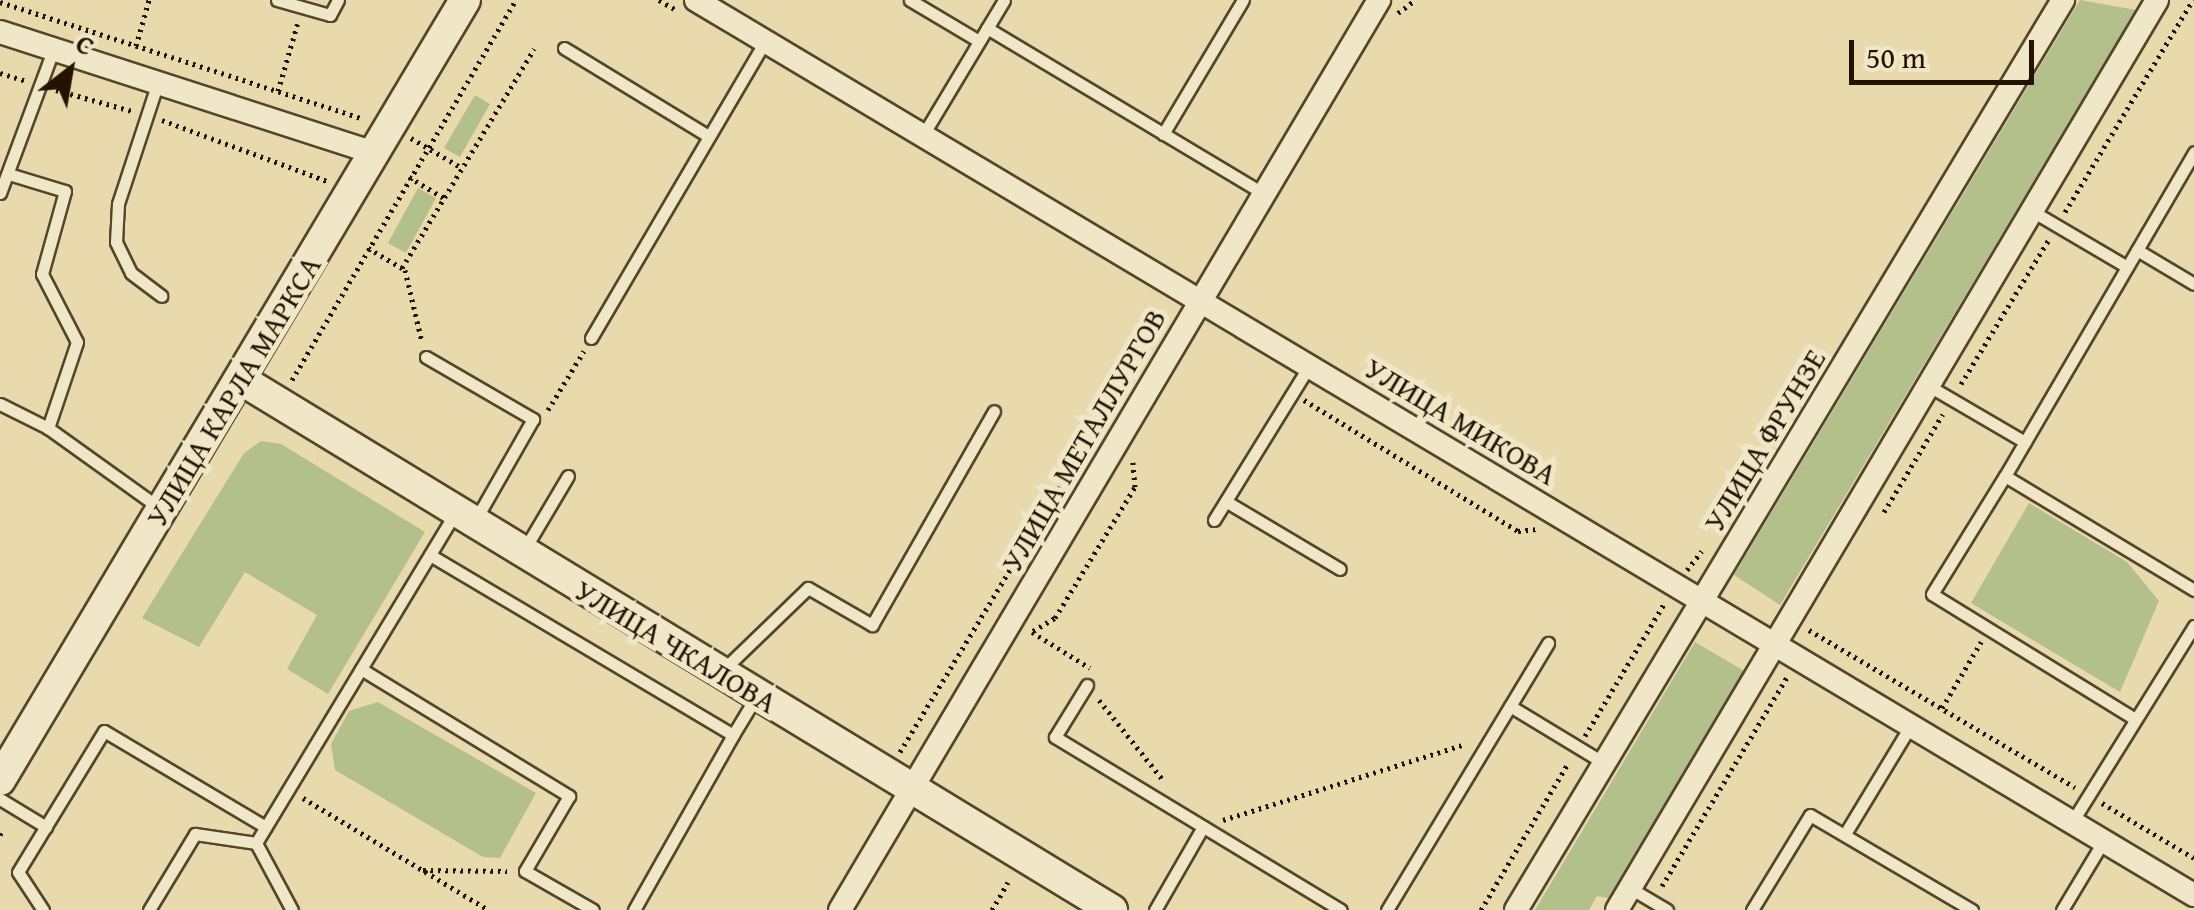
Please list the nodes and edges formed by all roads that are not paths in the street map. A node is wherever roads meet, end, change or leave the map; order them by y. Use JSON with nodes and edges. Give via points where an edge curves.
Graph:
{"nodes":[{"id":1,"x":277,"y":0,"type":"edge"},
{"id":2,"x":338,"y":0,"type":"edge"},
{"id":3,"x":465,"y":0,"type":"edge"},
{"id":4,"x":696,"y":0,"type":"edge"},
{"id":5,"x":910,"y":0,"type":"edge"},
{"id":6,"x":1004,"y":0,"type":"edge"},
{"id":7,"x":1243,"y":0,"type":"edge"},
{"id":8,"x":1379,"y":0,"type":"edge"},
{"id":9,"x":2063,"y":0,"type":"edge"},
{"id":10,"x":2158,"y":0,"type":"edge"},
{"id":11,"x":987,"y":28,"type":"junction"},
{"id":12,"x":0,"y":32,"type":"edge"},
{"id":13,"x":765,"y":41,"type":"junction"},
{"id":14,"x":979,"y":41,"type":"junction"},
{"id":15,"x":54,"y":48,"type":"junction"},
{"id":16,"x":564,"y":48,"type":"dead end"},
{"id":17,"x":158,"y":82,"type":"junction"},
{"id":18,"x":1163,"y":134,"type":"junction"},
{"id":19,"x":923,"y":135,"type":"junction"},
{"id":20,"x":708,"y":136,"type":"junction"},
{"id":21,"x":383,"y":140,"type":"junction"},
{"id":22,"x":2194,"y":152,"type":"edge"},
{"id":23,"x":12,"y":175,"type":"junction"},
{"id":24,"x":0,"y":193,"type":"edge"},
{"id":25,"x":1263,"y":193,"type":"junction"},
{"id":26,"x":2032,"y":211,"type":"junction"},
{"id":27,"x":2137,"y":250,"type":"junction"},
{"id":28,"x":2127,"y":267,"type":"junction"},
{"id":29,"x":2194,"y":284,"type":"edge"},
{"id":30,"x":162,"y":296,"type":"dead end"},
{"id":31,"x":1199,"y":300,"type":"junction"},
{"id":32,"x":590,"y":338,"type":"road end"},
{"id":33,"x":426,"y":357,"type":"road end"},
{"id":34,"x":1309,"y":366,"type":"junction"},
{"id":35,"x":240,"y":380,"type":"junction"},
{"id":36,"x":1928,"y":386,"type":"junction"},
{"id":37,"x":0,"y":404,"type":"edge"},
{"id":38,"x":994,"y":411,"type":"dead end"},
{"id":39,"x":48,"y":428,"type":"junction"},
{"id":40,"x":2025,"y":442,"type":"junction"},
{"id":41,"x":568,"y":476,"type":"dead end"},
{"id":42,"x":2005,"y":476,"type":"junction"},
{"id":43,"x":1227,"y":502,"type":"junction"},
{"id":44,"x":162,"y":510,"type":"junction"},
{"id":45,"x":465,"y":517,"type":"junction"},
{"id":46,"x":1214,"y":520,"type":"dead end"},
{"id":47,"x":522,"y":552,"type":"junction"},
{"id":48,"x":430,"y":554,"type":"junction"},
{"id":49,"x":1340,"y":569,"type":"dead end"},
{"id":50,"x":2194,"y":590,"type":"edge"},
{"id":51,"x":1702,"y":600,"type":"junction"},
{"id":52,"x":2194,"y":626,"type":"edge"},
{"id":53,"x":1548,"y":643,"type":"dead end"},
{"id":54,"x":1776,"y":644,"type":"junction"},
{"id":55,"x":361,"y":668,"type":"junction"},
{"id":56,"x":721,"y":673,"type":"junction"},
{"id":57,"x":1087,"y":685,"type":"road end"},
{"id":58,"x":757,"y":695,"type":"junction"},
{"id":59,"x":1510,"y":706,"type":"junction"},
{"id":60,"x":2135,"y":719,"type":"junction"},
{"id":61,"x":1911,"y":725,"type":"junction"},
{"id":62,"x":733,"y":735,"type":"junction"},
{"id":63,"x":1604,"y":763,"type":"junction"},
{"id":64,"x":0,"y":780,"type":"edge"},
{"id":65,"x":912,"y":790,"type":"junction"},
{"id":66,"x":0,"y":799,"type":"edge"},
{"id":67,"x":2072,"y":822,"type":"junction"},
{"id":68,"x":1200,"y":825,"type":"junction"},
{"id":69,"x":46,"y":827,"type":"junction"},
{"id":70,"x":266,"y":827,"type":"junction"},
{"id":71,"x":1845,"y":834,"type":"junction"},
{"id":72,"x":2104,"y":840,"type":"junction"},
{"id":73,"x":256,"y":843,"type":"junction"},
{"id":74,"x":1630,"y":888,"type":"junction"},
{"id":75,"x":2194,"y":895,"type":"edge"},
{"id":76,"x":42,"y":910,"type":"edge"},
{"id":77,"x":149,"y":910,"type":"edge"},
{"id":78,"x":292,"y":910,"type":"edge"},
{"id":79,"x":593,"y":910,"type":"edge"},
{"id":80,"x":634,"y":910,"type":"edge"},
{"id":81,"x":840,"y":910,"type":"edge"},
{"id":82,"x":1112,"y":910,"type":"edge"},
{"id":83,"x":1155,"y":910,"type":"edge"},
{"id":84,"x":1341,"y":910,"type":"edge"},
{"id":85,"x":1387,"y":910,"type":"edge"},
{"id":86,"x":1516,"y":910,"type":"edge"},
{"id":87,"x":1617,"y":910,"type":"edge"},
{"id":88,"x":1667,"y":910,"type":"edge"},
{"id":89,"x":1752,"y":910,"type":"edge"},
{"id":90,"x":1972,"y":910,"type":"edge"},
{"id":91,"x":2062,"y":910,"type":"edge"}],
"edges":[{"from":1,"to":2,"type":"lane","via":[[330,14]]},
{"from":3,"to":21,"type":"main road","name":"УЛИЦА КАРЛА МАРКСА"},
{"from":4,"to":13,"type":"street","name":"УЛИЦА МИКОВА"},
{"from":5,"to":14,"type":"lane"},
{"from":6,"to":11,"type":"lane"},
{"from":7,"to":18,"type":"lane"},
{"from":8,"to":25,"type":"street","name":"УЛИЦА МЕТАЛЛУРГОВ"},
{"from":9,"to":51,"type":"street","name":"УЛИЦА ФРУНЗЕ"},
{"from":10,"to":26,"type":"street"},
{"from":11,"to":14,"type":"lane"},
{"from":11,"to":18,"type":"lane"},
{"from":12,"to":15,"type":"street"},
{"from":13,"to":19,"type":"street","name":"УЛИЦА МИКОВА"},
{"from":13,"to":20,"type":"lane"},
{"from":14,"to":19,"type":"lane"},
{"from":15,"to":17,"type":"street"},
{"from":15,"to":23,"type":"lane"},
{"from":16,"to":20,"type":"lane"},
{"from":17,"to":21,"type":"street"},
{"from":17,"to":30,"type":"lane","via":[[116,242],[132,273]]},
{"from":18,"to":25,"type":"lane"},
{"from":19,"to":31,"type":"street","name":"УЛИЦА МИКОВА"},
{"from":20,"to":32,"type":"lane"},
{"from":21,"to":35,"type":"main road","name":"УЛИЦА КАРЛА МАРКСА"},
{"from":22,"to":27,"type":"lane"},
{"from":23,"to":24,"type":"lane"},
{"from":23,"to":39,"type":"lane","via":[[65,191],[42,274],[78,342]]},
{"from":25,"to":31,"type":"street","name":"УЛИЦА МЕТАЛЛУРГОВ"},
{"from":26,"to":28,"type":"lane"},
{"from":26,"to":36,"type":"street"},
{"from":27,"to":28,"type":"lane"},
{"from":27,"to":29,"type":"lane"},
{"from":28,"to":40,"type":"lane"},
{"from":31,"to":34,"type":"street","name":"УЛИЦА МИКОВА"},
{"from":31,"to":65,"type":"street","name":"УЛИЦА МЕТАЛЛУРГОВ"},
{"from":33,"to":45,"type":"lane","via":[[532,419]]},
{"from":34,"to":43,"type":"lane"},
{"from":34,"to":51,"type":"street","name":"УЛИЦА МИКОВА"},
{"from":35,"to":44,"type":"main road","name":"УЛИЦА КАРЛА МАРКСА"},
{"from":35,"to":45,"type":"main road","name":"УЛИЦА ЧКАЛОВА"},
{"from":36,"to":40,"type":"lane"},
{"from":36,"to":54,"type":"street"},
{"from":37,"to":39,"type":"lane"},
{"from":38,"to":56,"type":"lane","via":[[872,626],[808,588],[735,649]]},
{"from":39,"to":44,"type":"lane"},
{"from":40,"to":42,"type":"lane"},
{"from":41,"to":47,"type":"lane"},
{"from":42,"to":50,"type":"lane"},
{"from":42,"to":60,"type":"lane","via":[[1932,594]]},
{"from":43,"to":46,"type":"lane"},
{"from":43,"to":49,"type":"lane"},
{"from":44,"to":64,"type":"main road","name":"УЛИЦА КАРЛА МАРКСА"},
{"from":45,"to":47,"type":"main road","name":"УЛИЦА ЧКАЛОВА"},
{"from":45,"to":48,"type":"lane"},
{"from":47,"to":56,"type":"main road","name":"УЛИЦА ЧКАЛОВА"},
{"from":48,"to":55,"type":"lane"},
{"from":48,"to":62,"type":"lane"},
{"from":51,"to":54,"type":"street","name":"УЛИЦА МИКОВА"},
{"from":51,"to":63,"type":"street","name":"УЛИЦА ФРУНЗЕ"},
{"from":52,"to":60,"type":"lane"},
{"from":53,"to":59,"type":"lane"},
{"from":54,"to":61,"type":"street","name":"УЛИЦА МИКОВА"},
{"from":54,"to":74,"type":"street"},
{"from":55,"to":70,"type":"lane"},
{"from":55,"to":79,"type":"lane","via":[[568,796],[526,871]]},
{"from":56,"to":58,"type":"main road","name":"УЛИЦА ЧКАЛОВА"},
{"from":57,"to":68,"type":"lane","via":[[1055,737]]},
{"from":58,"to":62,"type":"lane"},
{"from":58,"to":65,"type":"main road","name":"УЛИЦА ЧКАЛОВА"},
{"from":59,"to":63,"type":"lane"},
{"from":59,"to":85,"type":"lane"},
{"from":60,"to":67,"type":"lane"},
{"from":61,"to":67,"type":"street","name":"УЛИЦА МИКОВА"},
{"from":61,"to":71,"type":"lane"},
{"from":62,"to":80,"type":"lane"},
{"from":63,"to":86,"type":"street","name":"УЛИЦА ФРУНЗЕ"},
{"from":65,"to":81,"type":"street","name":"УЛИЦА МЕТАЛЛУРГОВ"},
{"from":65,"to":82,"type":"main road","name":"УЛИЦА ЧКАЛОВА"},
{"from":66,"to":69,"type":"lane"},
{"from":67,"to":72,"type":"street","name":"УЛИЦА МИКОВА"},
{"from":68,"to":83,"type":"lane"},
{"from":68,"to":84,"type":"lane"},
{"from":69,"to":70,"type":"lane","via":[[104,730]]},
{"from":69,"to":76,"type":"lane","via":[[18,872]]},
{"from":70,"to":73,"type":"lane"},
{"from":71,"to":89,"type":"lane","via":[[1810,815]]},
{"from":71,"to":90,"type":"lane"},
{"from":72,"to":75,"type":"street","name":"УЛИЦА МИКОВА"},
{"from":72,"to":91,"type":"lane"},
{"from":73,"to":77,"type":"lane","via":[[195,834]]},
{"from":73,"to":78,"type":"lane"},
{"from":74,"to":87,"type":"street"},
{"from":74,"to":88,"type":"lane"}]}
